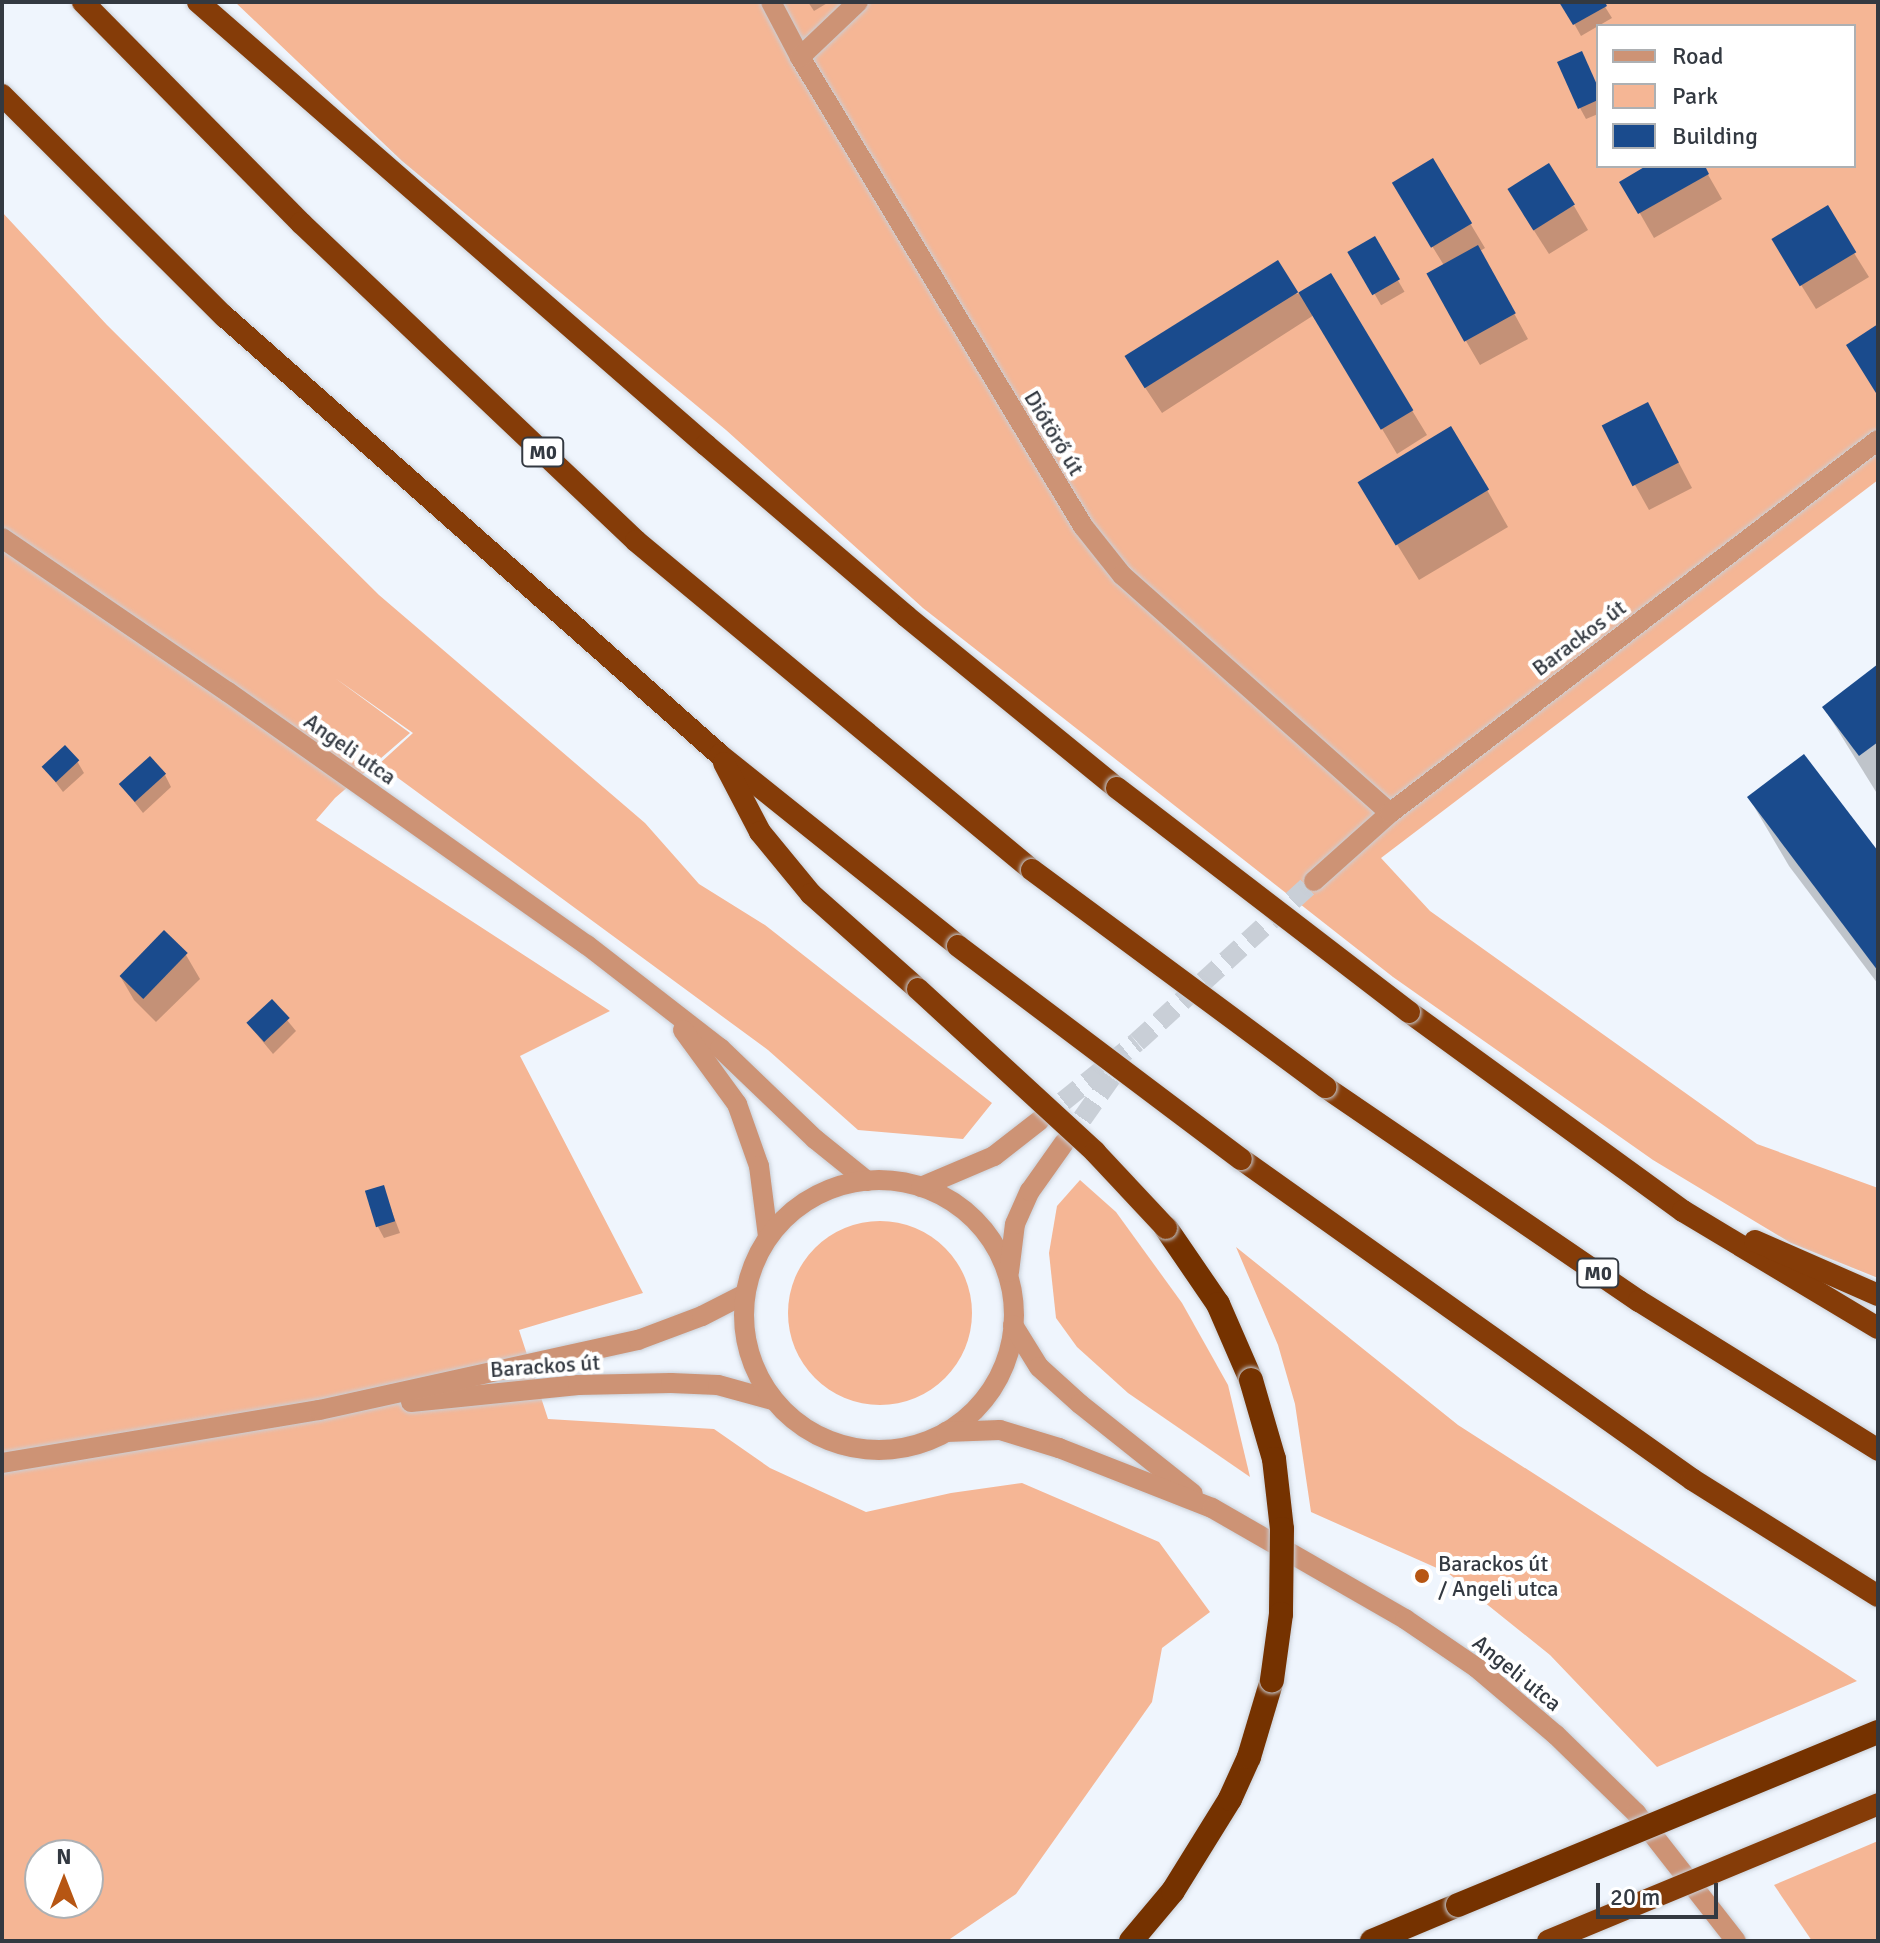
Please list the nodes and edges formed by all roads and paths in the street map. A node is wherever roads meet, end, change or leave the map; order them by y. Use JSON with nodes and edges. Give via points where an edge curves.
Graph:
{"nodes":[{"id":1,"x":83,"y":2,"type":"edge"},
{"id":2,"x":198,"y":2,"type":"edge"},
{"id":3,"x":771,"y":2,"type":"edge"},
{"id":4,"x":858,"y":2,"type":"edge"},
{"id":5,"x":800,"y":57,"type":"junction"},
{"id":6,"x":2,"y":95,"type":"edge"},
{"id":7,"x":1878,"y":440,"type":"edge"},
{"id":8,"x":2,"y":538,"type":"edge"},
{"id":9,"x":720,"y":755,"type":"junction"},
{"id":10,"x":1390,"y":813,"type":"junction"},
{"id":11,"x":1314,"y":881,"type":"tunnel mouth"},
{"id":12,"x":665,"y":1008,"type":"junction"},
{"id":13,"x":1040,"y":1120,"type":"tunnel mouth"},
{"id":14,"x":1064,"y":1143,"type":"tunnel mouth"},
{"id":15,"x":867,"y":1181,"type":"junction"},
{"id":16,"x":921,"y":1187,"type":"junction"},
{"id":17,"x":1683,"y":1211,"type":"junction"},
{"id":18,"x":1166,"y":1228,"type":"joint"},
{"id":19,"x":768,"y":1236,"type":"junction"},
{"id":20,"x":1009,"y":1276,"type":"junction"},
{"id":21,"x":745,"y":1294,"type":"junction"},
{"id":22,"x":1878,"y":1295,"type":"edge"},
{"id":23,"x":1013,"y":1325,"type":"junction"},
{"id":24,"x":1878,"y":1328,"type":"edge"},
{"id":25,"x":772,"y":1400,"type":"junction"},
{"id":26,"x":319,"y":1410,"type":"junction"},
{"id":27,"x":946,"y":1432,"type":"junction"},
{"id":28,"x":1878,"y":1450,"type":"edge"},
{"id":29,"x":2,"y":1463,"type":"edge"},
{"id":30,"x":1212,"y":1508,"type":"junction"},
{"id":31,"x":1878,"y":1596,"type":"edge"},
{"id":32,"x":1878,"y":1732,"type":"edge"},
{"id":33,"x":1878,"y":1804,"type":"edge"},
{"id":34,"x":1131,"y":1941,"type":"edge"},
{"id":35,"x":1372,"y":1941,"type":"edge"},
{"id":36,"x":1548,"y":1941,"type":"edge"},
{"id":37,"x":1736,"y":1941,"type":"edge"}],
"edges":[{"from":1,"to":28,"type":"highway","number":"M0","bridge":true,"via":[[301,223],[636,541],[1032,870],[1325,1087],[1639,1301]]},
{"from":2,"to":17,"type":"highway","bridge":true,"via":[[706,445],[1117,788],[1409,1012]]},
{"from":3,"to":5,"type":"street","name":"Diótörő út"},
{"from":4,"to":5,"type":"street"},
{"from":5,"to":10,"type":"street","name":"Diótörő út","via":[[1083,526],[1122,575]]},
{"from":6,"to":9,"type":"highway","via":[[224,316]]},
{"from":7,"to":10,"type":"street","name":"Barackos út"},
{"from":8,"to":12,"type":"street","name":"Angeli utca","via":[[506,886]]},
{"from":9,"to":18,"type":"highway","bridge":true,"via":[[760,832],[811,894],[1095,1152]]},
{"from":9,"to":31,"type":"highway","bridge":true,"via":[[958,946],[1241,1159],[1693,1480]]},
{"from":10,"to":11,"type":"street","name":"Barackos út"},
{"from":12,"to":15,"type":"street","name":"Angeli utca","via":[[720,1048]]},
{"from":12,"to":19,"type":"street","name":"Angeli utca","via":[[737,1104],[759,1166]]},
{"from":13,"to":16,"type":"street","via":[[994,1156]]},
{"from":14,"to":20,"type":"street","via":[[1020,1213]]},
{"from":15,"to":16,"type":"street"},
{"from":15,"to":19,"type":"street","via":[[833,1186],[800,1205]]},
{"from":16,"to":20,"type":"street","via":[[946,1196],[980,1226]]},
{"from":17,"to":22,"type":"highway"},
{"from":17,"to":24,"type":"highway"},
{"from":18,"to":34,"type":"highway","bridge":true,"via":[[1218,1304],[1251,1380],[1274,1459],[1282,1529],[1281,1614],[1272,1680],[1230,1799],[1173,1891]]},
{"from":19,"to":21,"type":"street"},
{"from":20,"to":23,"type":"street"},
{"from":21,"to":25,"type":"street","via":[[748,1350]]},
{"from":21,"to":26,"type":"street","name":"Barackos út","via":[[638,1340]]},
{"from":23,"to":27,"type":"street","via":[[1009,1349],[988,1394],[975,1412]]},
{"from":23,"to":30,"type":"street","name":"Angeli utca","via":[[1039,1367]]},
{"from":25,"to":26,"type":"street","name":"Barackos út","via":[[718,1385],[625,1384]]},
{"from":25,"to":27,"type":"street","via":[[809,1430],[853,1447],[885,1450]]},
{"from":26,"to":29,"type":"street","name":"Barackos út"},
{"from":27,"to":30,"type":"street","name":"Angeli utca","via":[[1000,1430]]},
{"from":30,"to":37,"type":"street","name":"Angeli utca","via":[[1405,1619],[1477,1668],[1636,1813]]},
{"from":32,"to":35,"type":"highway","bridge":true},
{"from":33,"to":36,"type":"highway","bridge":true}]}
